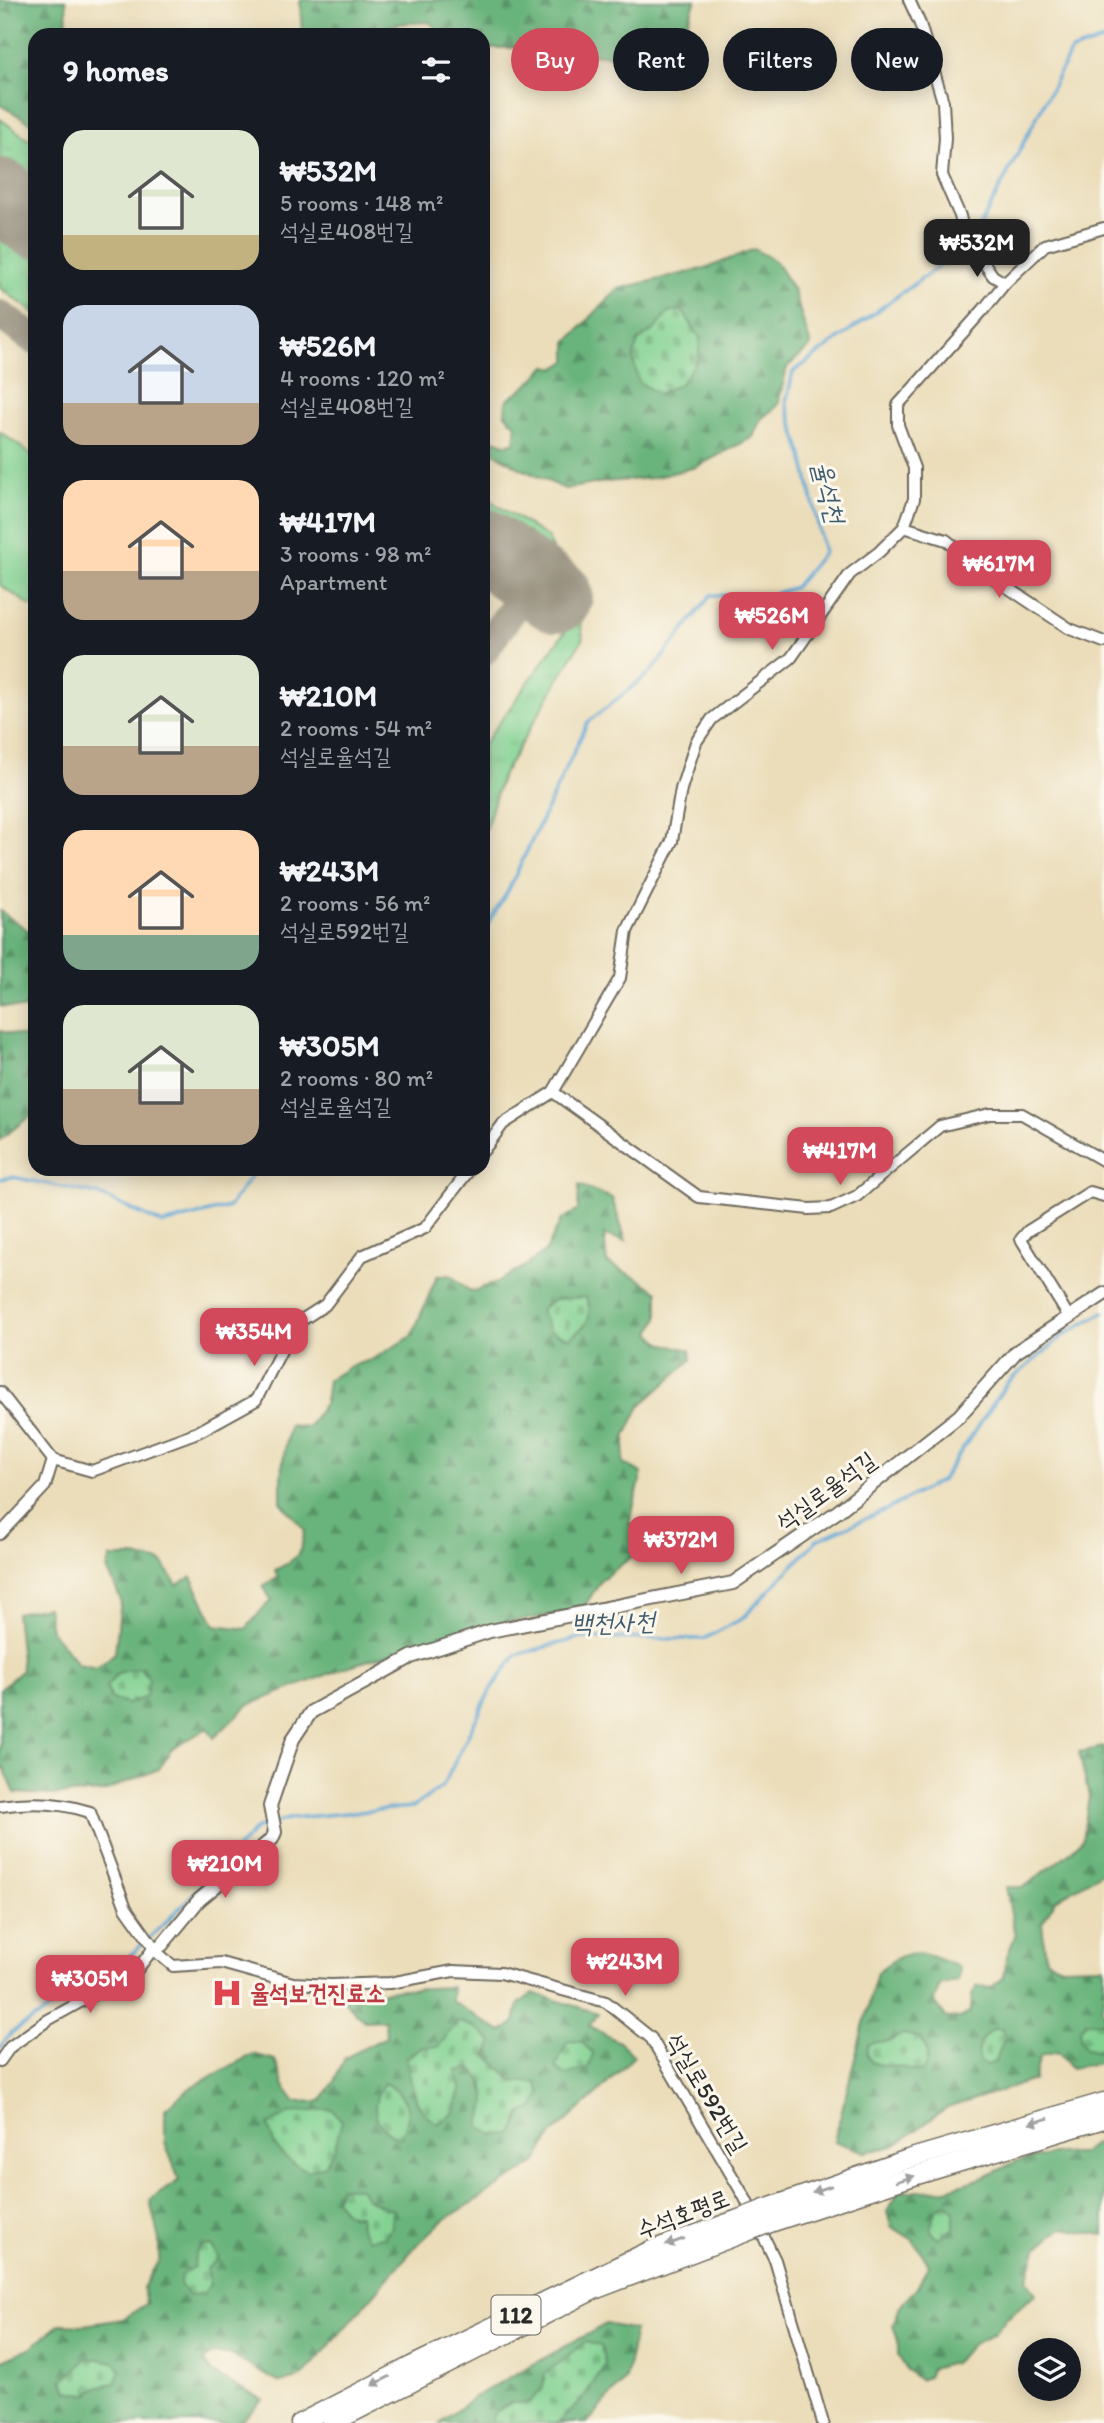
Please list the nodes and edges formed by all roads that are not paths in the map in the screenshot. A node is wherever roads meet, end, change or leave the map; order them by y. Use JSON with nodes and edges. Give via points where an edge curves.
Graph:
{"nodes":[{"id":1,"x":909,"y":0,"type":"edge"},
{"id":2,"x":1104,"y":228,"type":"edge"},
{"id":3,"x":1004,"y":283,"type":"junction"},
{"id":4,"x":904,"y":527,"type":"junction"},
{"id":5,"x":1104,"y":642,"type":"edge"},
{"id":6,"x":553,"y":1092,"type":"junction"},
{"id":7,"x":490,"y":1142,"type":"edge"},
{"id":8,"x":1104,"y":1161,"type":"edge"},
{"id":9,"x":465,"y":1176,"type":"edge"},
{"id":10,"x":1104,"y":1196,"type":"edge"},
{"id":11,"x":1104,"y":1294,"type":"edge"},
{"id":12,"x":1069,"y":1317,"type":"junction"},
{"id":13,"x":0,"y":1392,"type":"edge"},
{"id":14,"x":53,"y":1460,"type":"junction"},
{"id":15,"x":0,"y":1534,"type":"edge"},
{"id":16,"x":0,"y":1806,"type":"edge"},
{"id":17,"x":152,"y":1946,"type":"junction"},
{"id":18,"x":0,"y":2061,"type":"edge"},
{"id":19,"x":1104,"y":2102,"type":"edge"},
{"id":20,"x":1104,"y":2119,"type":"edge"},
{"id":21,"x":767,"y":2216,"type":"junction"},
{"id":22,"x":742,"y":2226,"type":"junction"},
{"id":23,"x":300,"y":2423,"type":"edge"},
{"id":24,"x":332,"y":2423,"type":"edge"},
{"id":25,"x":823,"y":2423,"type":"edge"}],
"edges":[{"from":1,"to":3,"type":"street","via":[[943,102],[942,175],[964,234],[993,276]]},
{"from":2,"to":3,"type":"street","via":[[1045,245]]},
{"from":3,"to":4,"type":"street","via":[[898,405],[898,425],[914,468],[914,499]]},
{"from":4,"to":5,"type":"street","via":[[946,540],[1070,628]]},
{"from":4,"to":6,"type":"street","via":[[850,574],[791,658],[712,719],[696,742],[681,789],[672,841],[627,931],[621,978]]},
{"from":6,"to":7,"type":"street","via":[[503,1124]]},
{"from":6,"to":8,"type":"street","via":[[699,1197],[831,1208],[857,1196],[940,1126],[990,1114],[1022,1114]]},
{"from":9,"to":14,"type":"street","via":[[425,1228],[362,1256],[325,1305],[294,1325],[256,1400],[198,1432],[92,1471]]},
{"from":10,"to":12,"type":"street","via":[[1090,1192],[1021,1239]]},
{"from":11,"to":12,"type":"street","name":"석실로율석길"},
{"from":12,"to":17,"type":"street","name":"석실로율석길","via":[[1016,1352],[959,1416],[837,1512],[733,1583],[491,1631],[411,1657],[311,1712],[293,1739],[270,1806],[272,1839],[199,1900],[163,1945]]},
{"from":13,"to":14,"type":"street"},
{"from":14,"to":15,"type":"street","via":[[45,1486]]},
{"from":16,"to":17,"type":"street","via":[[67,1804],[90,1812],[127,1908]]},
{"from":17,"to":18,"type":"street","via":[[136,1971],[48,2020],[10,2047]]},
{"from":17,"to":25,"type":"street","name":"석실로592번길","via":[[173,1966],[221,1963],[293,1983],[390,1983],[453,1971],[501,1973],[606,2002],[651,2039],[745,2198],[775,2260]]},
{"from":19,"to":21,"type":"highway","name":"수석호평로","number":"112","one_way":true,"via":[[908,2159]]},
{"from":21,"to":20,"type":"highway","name":"수석호평로","number":"112","one_way":true},
{"from":21,"to":22,"type":"highway","name":"수석호평로","number":"112","bridge":true},
{"from":22,"to":23,"type":"highway","name":"수석호평로","number":"112","one_way":true,"via":[[638,2257]]},
{"from":22,"to":24,"type":"highway","name":"수석호평로","number":"112","via":[[594,2290]]}]}
